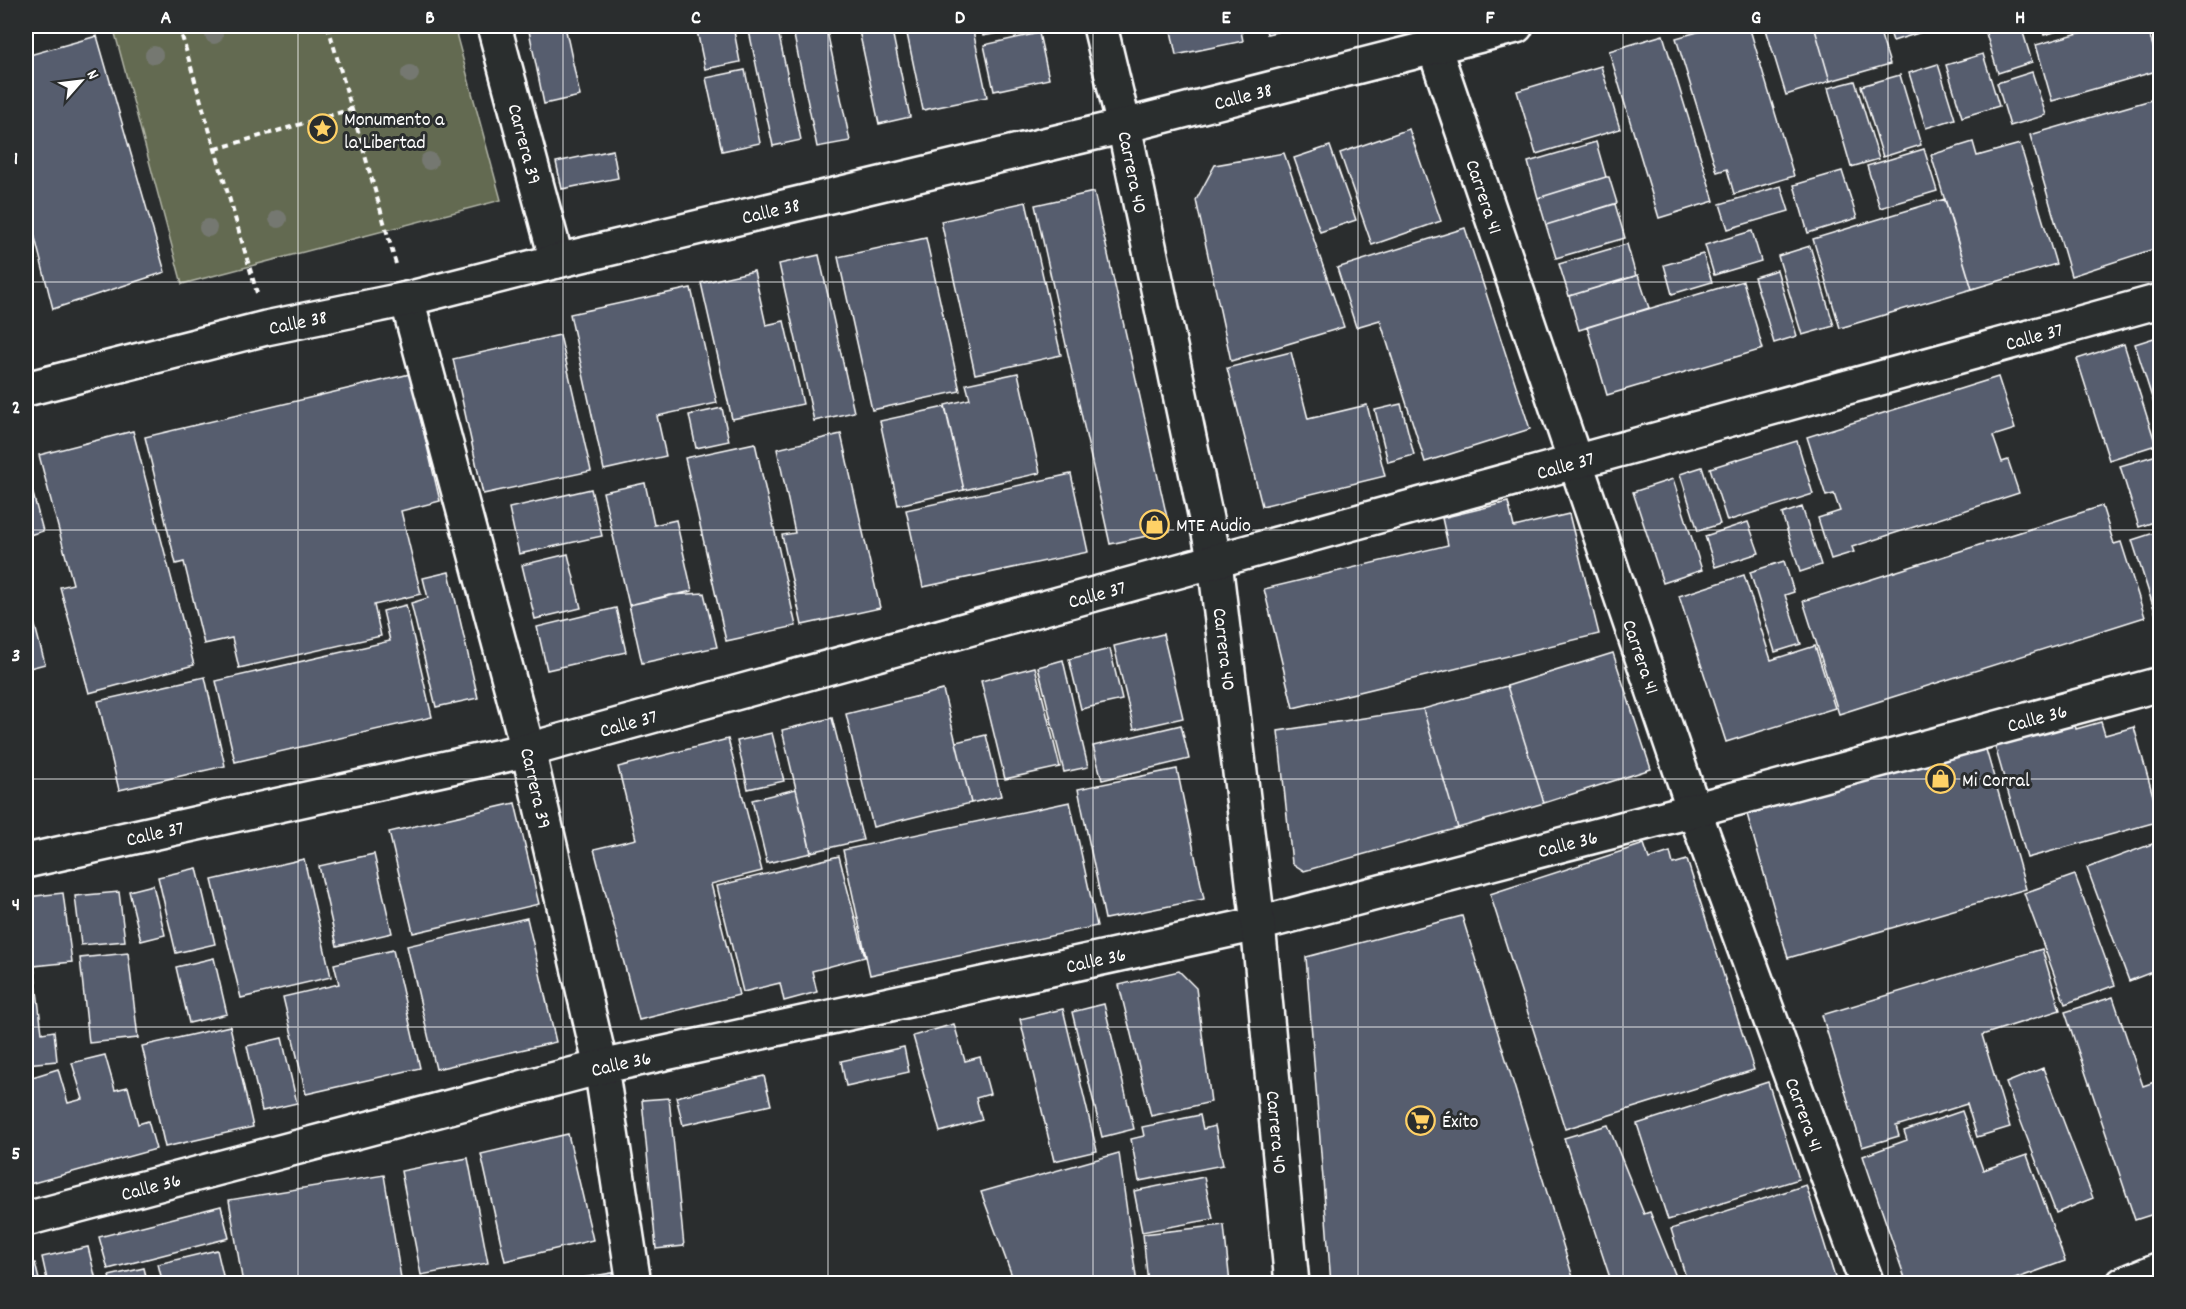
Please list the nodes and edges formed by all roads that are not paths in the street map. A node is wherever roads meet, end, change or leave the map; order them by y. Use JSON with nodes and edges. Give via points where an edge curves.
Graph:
{"nodes":[{"id":1,"x":494,"y":26,"type":"edge"},
{"id":2,"x":1100,"y":26,"type":"edge"},
{"id":3,"x":1516,"y":26,"type":"edge"},
{"id":4,"x":1430,"y":36,"type":"edge"},
{"id":5,"x":1124,"y":126,"type":"junction"},
{"id":6,"x":557,"y":261,"type":"junction"},
{"id":7,"x":407,"y":299,"type":"junction"},
{"id":8,"x":2160,"y":301,"type":"edge"},
{"id":9,"x":26,"y":389,"type":"edge"},
{"id":10,"x":1576,"y":463,"type":"junction"},
{"id":11,"x":1215,"y":562,"type":"junction"},
{"id":12,"x":2160,"y":684,"type":"edge"},
{"id":13,"x":528,"y":750,"type":"junction"},
{"id":14,"x":1694,"y":810,"type":"junction"},
{"id":15,"x":26,"y":861,"type":"edge"},
{"id":16,"x":1258,"y":924,"type":"junction"},
{"id":17,"x":601,"y":1067,"type":"junction"},
{"id":18,"x":26,"y":1220,"type":"edge"},
{"id":19,"x":2160,"y":1269,"type":"edge"},
{"id":20,"x":634,"y":1284,"type":"edge"},
{"id":21,"x":1292,"y":1284,"type":"edge"},
{"id":22,"x":1867,"y":1284,"type":"edge"},
{"id":23,"x":2123,"y":1284,"type":"edge"}],
"edges":[{"from":1,"to":6,"type":"street","name":"Carrera 39"},
{"from":2,"to":5,"type":"street","name":"Carrera 40"},
{"from":3,"to":4,"type":"street","name":"Calle 38"},
{"from":4,"to":5,"type":"street","name":"Calle 38"},
{"from":4,"to":10,"type":"street","name":"Carrera 41"},
{"from":5,"to":6,"type":"street","name":"Calle 38"},
{"from":5,"to":11,"type":"street","name":"Carrera 40"},
{"from":6,"to":7,"type":"street","name":"Calle 38"},
{"from":7,"to":9,"type":"street","name":"Calle 38","via":[[266,328]]},
{"from":7,"to":13,"type":"street","name":"Carrera 39"},
{"from":8,"to":10,"type":"street","name":"Calle 37"},
{"from":10,"to":11,"type":"street","name":"Calle 37"},
{"from":10,"to":14,"type":"street","name":"Carrera 41"},
{"from":11,"to":13,"type":"street","name":"Calle 37"},
{"from":11,"to":16,"type":"street","name":"Carrera 40"},
{"from":12,"to":14,"type":"street","name":"Calle 36"},
{"from":13,"to":15,"type":"street","name":"Calle 37"},
{"from":13,"to":17,"type":"street","name":"Carrera 39"},
{"from":14,"to":16,"type":"street","name":"Calle 36"},
{"from":14,"to":22,"type":"street","name":"Carrera 41"},
{"from":16,"to":17,"type":"street","name":"Calle 36"},
{"from":16,"to":21,"type":"street","name":"Carrera 40"},
{"from":17,"to":18,"type":"street","name":"Calle 36"},
{"from":17,"to":20,"type":"street","name":"Carrera 39"},
{"from":19,"to":23,"type":"street"}]}
